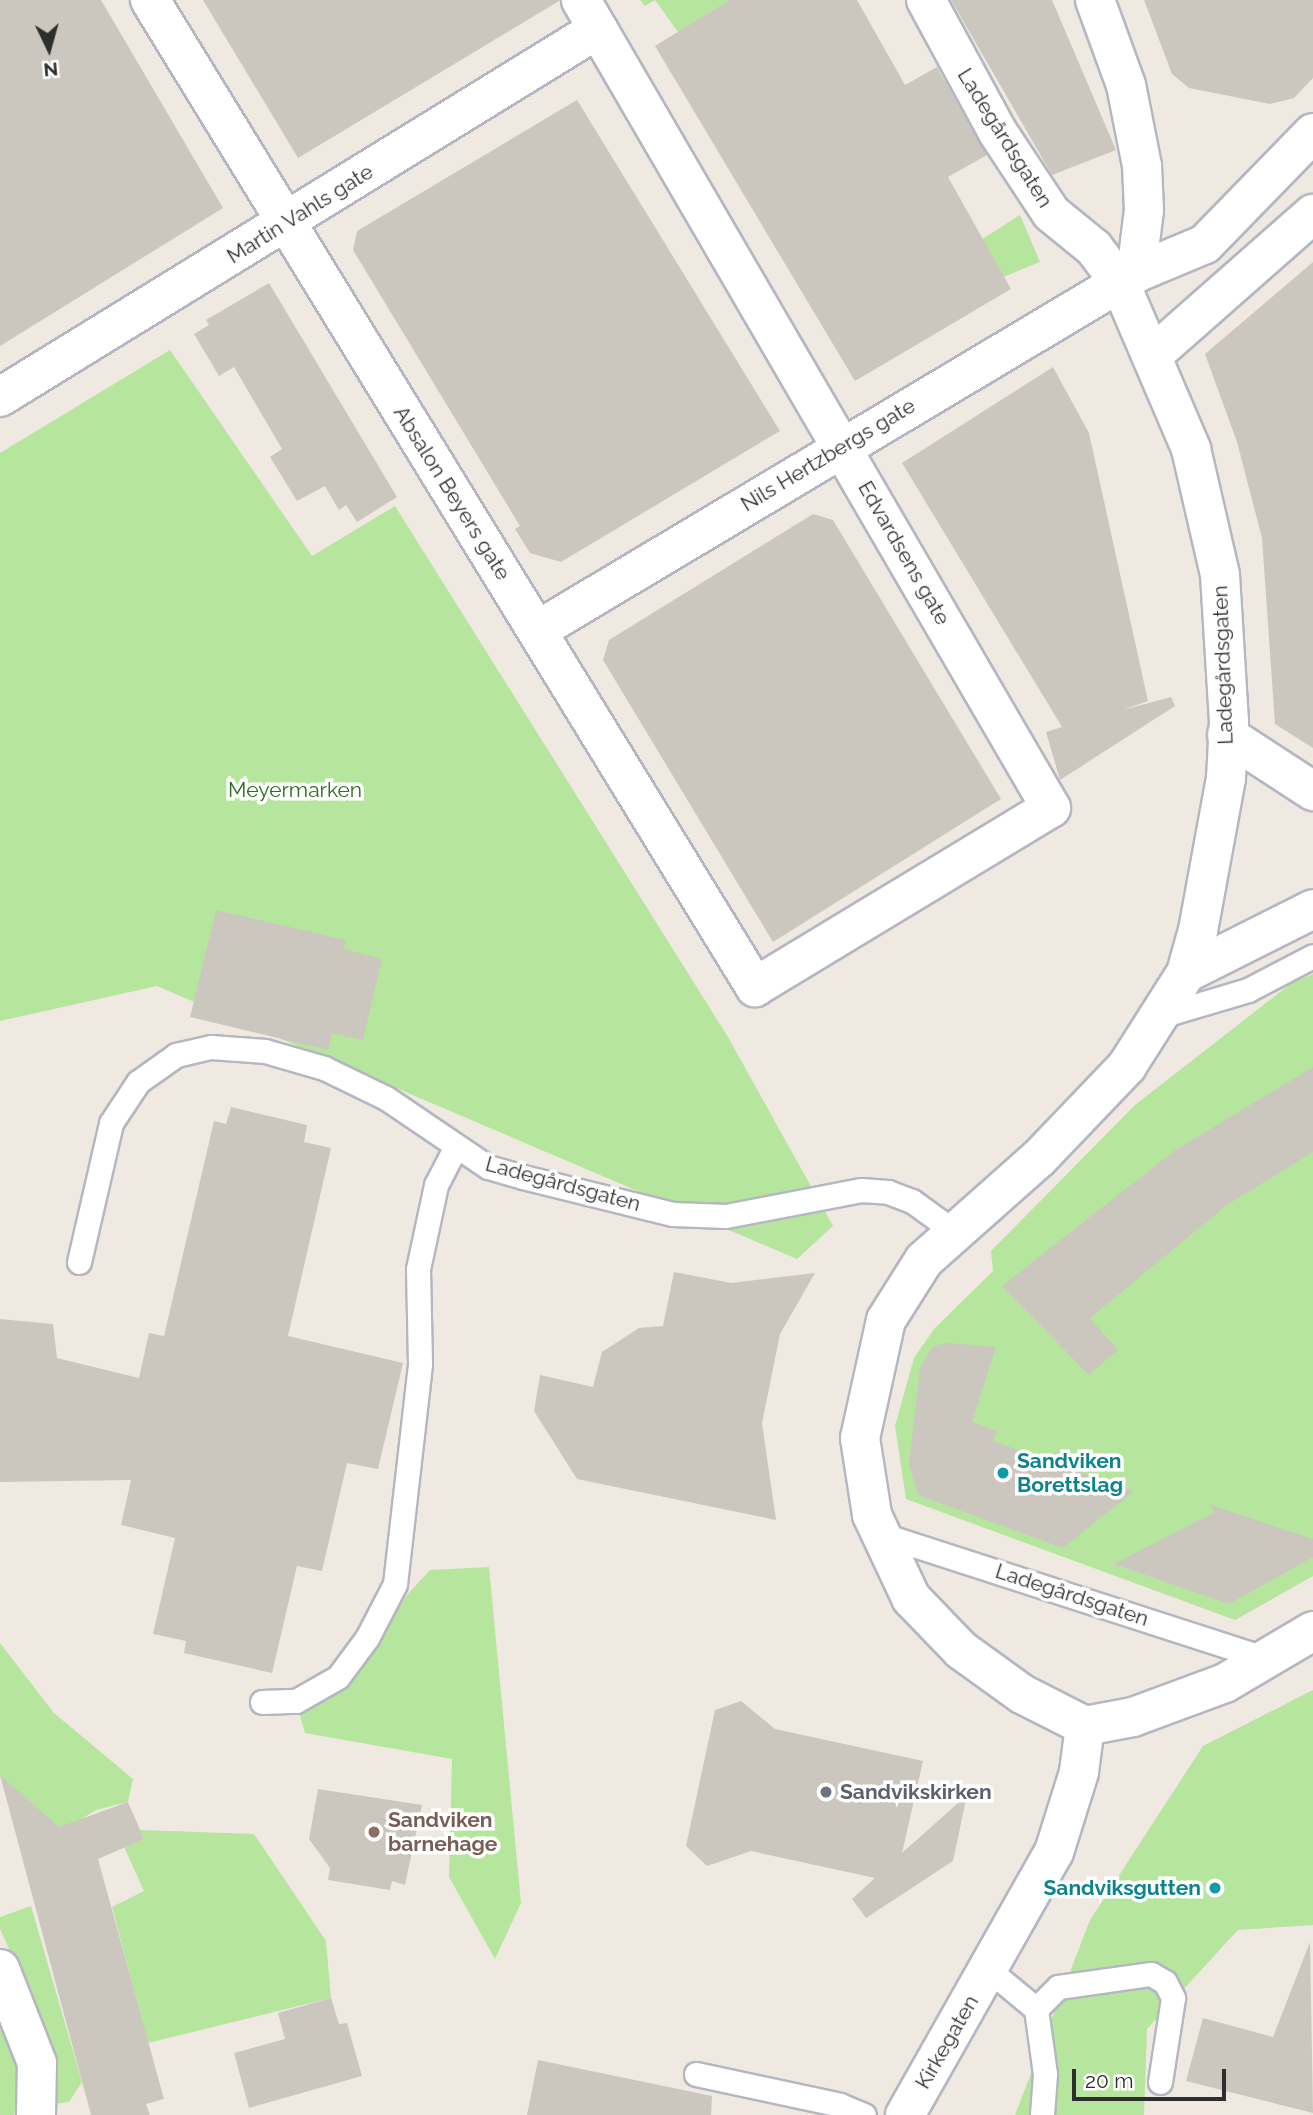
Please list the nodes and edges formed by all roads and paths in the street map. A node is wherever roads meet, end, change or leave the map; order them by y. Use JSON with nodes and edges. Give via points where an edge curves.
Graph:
{"nodes":[{"id":1,"x":150,"y":0,"type":"edge"},
{"id":2,"x":926,"y":0,"type":"edge"},
{"id":3,"x":1095,"y":0,"type":"edge"},
{"id":4,"x":589,"y":15,"type":"edge"},
{"id":5,"x":1313,"y":133,"type":"edge"},
{"id":6,"x":1313,"y":214,"type":"edge"},
{"id":7,"x":285,"y":224,"type":"junction"},
{"id":8,"x":1128,"y":278,"type":"junction"},
{"id":9,"x":1154,"y":354,"type":"junction"},
{"id":10,"x":0,"y":397,"type":"edge"},
{"id":11,"x":843,"y":445,"type":"junction"},
{"id":12,"x":538,"y":630,"type":"junction"},
{"id":13,"x":1227,"y":735,"type":"junction"},
{"id":14,"x":1313,"y":791,"type":"edge"},
{"id":15,"x":1313,"y":909,"type":"edge"},
{"id":16,"x":1313,"y":956,"type":"edge"},
{"id":17,"x":1186,"y":973,"type":"junction"},
{"id":18,"x":755,"y":987,"type":"joint"},
{"id":19,"x":1164,"y":1015,"type":"junction"},
{"id":20,"x":455,"y":1148,"type":"junction"},
{"id":21,"x":952,"y":1230,"type":"junction"},
{"id":22,"x":79,"y":1262,"type":"dead end"},
{"id":23,"x":880,"y":1534,"type":"junction"},
{"id":24,"x":1313,"y":1631,"type":"edge"},
{"id":25,"x":1265,"y":1658,"type":"junction"},
{"id":26,"x":262,"y":1702,"type":"dead end"},
{"id":27,"x":1085,"y":1726,"type":"junction"},
{"id":28,"x":0,"y":1969,"type":"edge"},
{"id":29,"x":989,"y":1970,"type":"junction"},
{"id":30,"x":1036,"y":2009,"type":"junction"},
{"id":31,"x":696,"y":2074,"type":"dead end"},
{"id":32,"x":1160,"y":2082,"type":"dead end"},
{"id":33,"x":36,"y":2115,"type":"edge"},
{"id":34,"x":864,"y":2115,"type":"edge"},
{"id":35,"x":905,"y":2115,"type":"edge"},
{"id":36,"x":1042,"y":2115,"type":"edge"}],
"edges":[{"from":1,"to":7,"type":"street","name":"Absalon Beyers gate"},
{"from":2,"to":8,"type":"street","name":"Ladegårdsgaten","via":[[998,131],[1051,213]]},
{"from":3,"to":8,"type":"street","via":[[1126,85],[1142,166],[1144,210]]},
{"from":4,"to":7,"type":"street","name":"Martin Vahls gate"},
{"from":4,"to":11,"type":"street","name":"Edvardsens gate"},
{"from":5,"to":8,"type":"street","name":"Nils Hertzbergs gate","via":[[1205,244]]},
{"from":6,"to":9,"type":"street"},
{"from":7,"to":10,"type":"street","name":"Martin Vahls gate"},
{"from":7,"to":12,"type":"street","name":"Absalon Beyers gate"},
{"from":8,"to":9,"type":"street","name":"Ladegårdsgaten"},
{"from":8,"to":11,"type":"street","name":"Nils Hertzbergs gate"},
{"from":9,"to":13,"type":"street","name":"Ladegårdsgaten","via":[[1191,449],[1220,575]]},
{"from":11,"to":12,"type":"street","name":"Nils Hertzbergs gate"},
{"from":11,"to":18,"type":"street","name":"Edvardsens gate","via":[[1051,808]]},
{"from":12,"to":18,"type":"street","name":"Absalon Beyers gate"},
{"from":13,"to":14,"type":"street"},
{"from":13,"to":17,"type":"street","name":"Ladegårdsgaten","via":[[1212,866]]},
{"from":15,"to":17,"type":"street"},
{"from":16,"to":19,"type":"lane","via":[[1248,990]]},
{"from":17,"to":19,"type":"street","name":"Ladegårdsgaten"},
{"from":19,"to":21,"type":"street","name":"Ladegårdsgaten","via":[[1090,1109]]},
{"from":20,"to":21,"type":"lane","name":"Ladegårdsgaten","via":[[488,1167],[673,1214],[752,1214],[861,1190],[912,1201]]},
{"from":20,"to":22,"type":"lane","name":"Ladegårdsgaten","via":[[397,1105],[324,1068],[265,1051],[211,1047],[176,1055],[138,1082],[111,1123]]},
{"from":20,"to":26,"type":"lane","via":[[436,1185],[418,1269],[420,1364],[395,1584],[367,1638],[338,1677],[296,1701]]},
{"from":21,"to":23,"type":"street","name":"Ladegårdsgaten","via":[[923,1260],[886,1320],[871,1370],[860,1438]]},
{"from":23,"to":25,"type":"lane","name":"Ladegårdsgaten"},
{"from":23,"to":27,"type":"street","name":"Ladegårdsgaten","via":[[911,1598],[961,1650],[1022,1694]]},
{"from":24,"to":25,"type":"street"},
{"from":25,"to":27,"type":"street","via":[[1225,1682],[1159,1707]]},
{"from":27,"to":29,"type":"street","name":"Kirkegaten","via":[[1079,1772],[1054,1852]]},
{"from":28,"to":33,"type":"street","via":[[37,2063]]},
{"from":29,"to":30,"type":"lane","name":"Kirkegaten"},
{"from":29,"to":35,"type":"street","name":"Kirkegaten"},
{"from":30,"to":32,"type":"lane","via":[[1058,1987],[1122,1975],[1158,1978],[1174,1998]]},
{"from":30,"to":36,"type":"lane","via":[[1045,2074]]},
{"from":31,"to":34,"type":"lane","via":[[841,2105]]}]}
